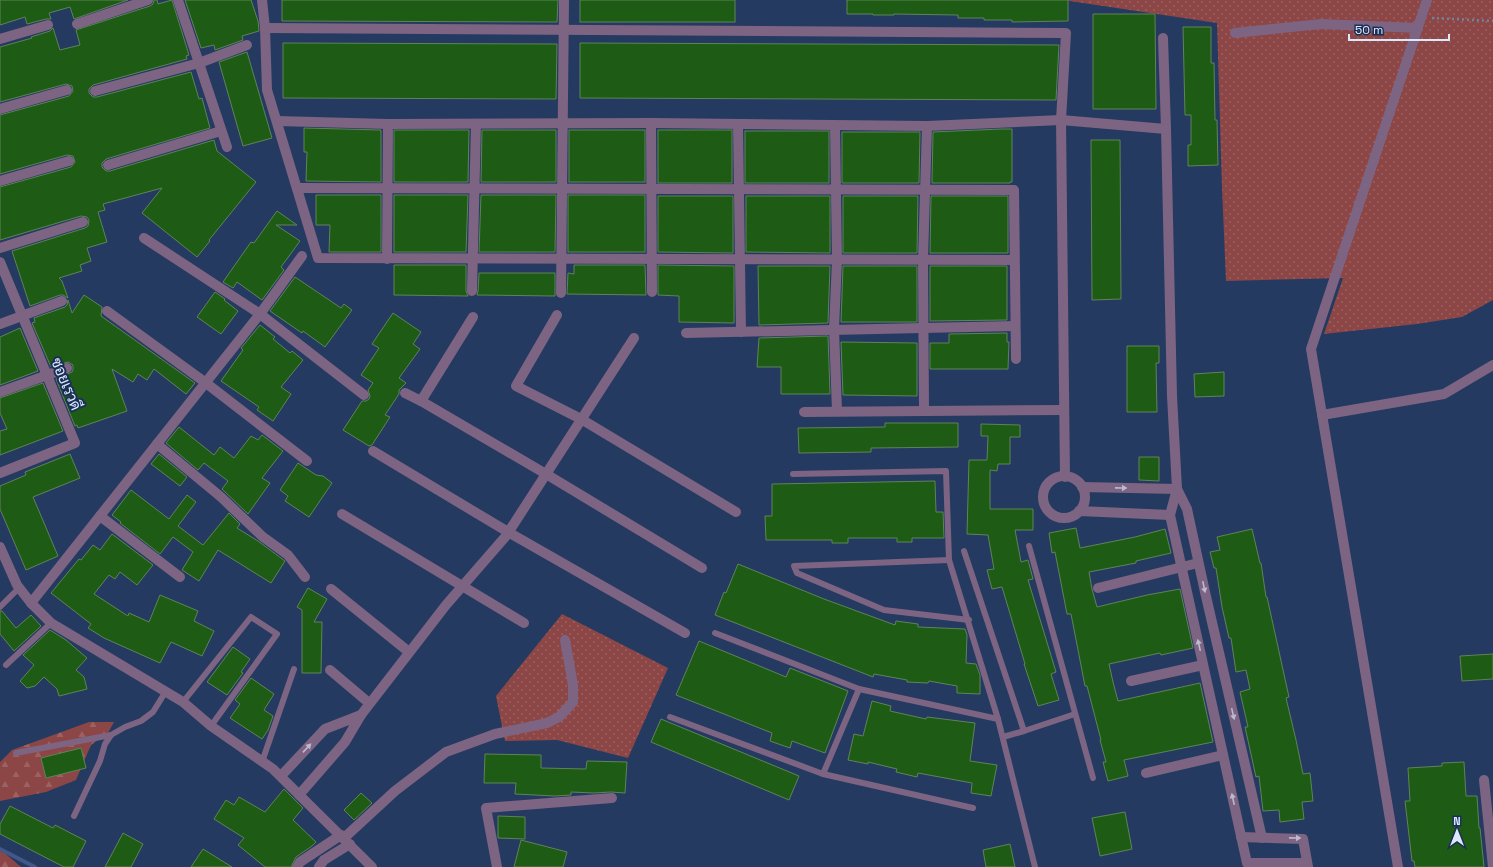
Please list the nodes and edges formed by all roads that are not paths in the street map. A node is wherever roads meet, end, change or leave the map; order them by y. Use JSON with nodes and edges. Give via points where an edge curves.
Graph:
{"nodes":[{"id":1,"x":148,"y":0,"type":"edge"},
{"id":2,"x":178,"y":0,"type":"edge"},
{"id":3,"x":262,"y":0,"type":"edge"},
{"id":4,"x":564,"y":0,"type":"edge"},
{"id":5,"x":1428,"y":0,"type":"edge"},
{"id":6,"x":77,"y":24,"type":"dead end"},
{"id":7,"x":48,"y":25,"type":"dead end"},
{"id":8,"x":265,"y":28,"type":"junction"},
{"id":9,"x":1418,"y":28,"type":"junction"},
{"id":10,"x":564,"y":30,"type":"junction"},
{"id":11,"x":1235,"y":33,"type":"dead end"},
{"id":12,"x":1163,"y":38,"type":"dead end"},
{"id":13,"x":0,"y":39,"type":"edge"},
{"id":14,"x":247,"y":45,"type":"dead end"},
{"id":15,"x":199,"y":63,"type":"junction"},
{"id":16,"x":67,"y":90,"type":"dead end"},
{"id":17,"x":95,"y":91,"type":"dead end"},
{"id":18,"x":0,"y":109,"type":"edge"},
{"id":19,"x":1061,"y":120,"type":"junction"},
{"id":20,"x":277,"y":121,"type":"junction"},
{"id":21,"x":563,"y":123,"type":"junction"},
{"id":22,"x":651,"y":123,"type":"junction"},
{"id":23,"x":388,"y":124,"type":"junction"},
{"id":24,"x":476,"y":124,"type":"junction"},
{"id":25,"x":738,"y":124,"type":"junction"},
{"id":26,"x":836,"y":126,"type":"junction"},
{"id":27,"x":927,"y":126,"type":"junction"},
{"id":28,"x":1166,"y":129,"type":"junction"},
{"id":29,"x":221,"y":131,"type":"junction"},
{"id":30,"x":227,"y":147,"type":"dead end"},
{"id":31,"x":69,"y":161,"type":"dead end"},
{"id":32,"x":108,"y":165,"type":"dead end"},
{"id":33,"x":0,"y":181,"type":"edge"},
{"id":34,"x":297,"y":188,"type":"junction"},
{"id":35,"x":388,"y":188,"type":"junction"},
{"id":36,"x":474,"y":189,"type":"junction"},
{"id":37,"x":562,"y":189,"type":"junction"},
{"id":38,"x":651,"y":189,"type":"junction"},
{"id":39,"x":739,"y":189,"type":"junction"},
{"id":40,"x":926,"y":189,"type":"junction"},
{"id":41,"x":837,"y":190,"type":"junction"},
{"id":42,"x":83,"y":222,"type":"dead end"},
{"id":43,"x":144,"y":238,"type":"dead end"},
{"id":44,"x":0,"y":248,"type":"edge"},
{"id":45,"x":302,"y":256,"type":"dead end"},
{"id":46,"x":387,"y":258,"type":"junction"},
{"id":47,"x":473,"y":259,"type":"junction"},
{"id":48,"x":561,"y":259,"type":"junction"},
{"id":49,"x":652,"y":259,"type":"junction"},
{"id":50,"x":740,"y":259,"type":"junction"},
{"id":51,"x":837,"y":260,"type":"junction"},
{"id":52,"x":923,"y":260,"type":"junction"},
{"id":53,"x":1014,"y":260,"type":"junction"},
{"id":54,"x":0,"y":262,"type":"edge"},
{"id":55,"x":472,"y":291,"type":"dead end"},
{"id":56,"x":652,"y":292,"type":"dead end"},
{"id":57,"x":561,"y":293,"type":"dead end"},
{"id":58,"x":62,"y":301,"type":"dead end"},
{"id":59,"x":107,"y":311,"type":"dead end"},
{"id":60,"x":22,"y":314,"type":"junction"},
{"id":61,"x":260,"y":314,"type":"junction"},
{"id":62,"x":557,"y":315,"type":"dead end"},
{"id":63,"x":473,"y":317,"type":"dead end"},
{"id":64,"x":0,"y":324,"type":"edge"},
{"id":65,"x":1015,"y":326,"type":"junction"},
{"id":66,"x":924,"y":328,"type":"junction"},
{"id":67,"x":834,"y":329,"type":"junction"},
{"id":68,"x":741,"y":332,"type":"junction"},
{"id":69,"x":686,"y":333,"type":"dead end"},
{"id":70,"x":634,"y":338,"type":"dead end"},
{"id":71,"x":1016,"y":359,"type":"dead end"},
{"id":72,"x":1493,"y":365,"type":"edge"},
{"id":73,"x":67,"y":368,"type":"dead end"},
{"id":74,"x":46,"y":375,"type":"junction"},
{"id":75,"x":206,"y":383,"type":"junction"},
{"id":76,"x":0,"y":392,"type":"edge"},
{"id":77,"x":405,"y":393,"type":"dead end"},
{"id":78,"x":364,"y":395,"type":"dead end"},
{"id":79,"x":421,"y":401,"type":"junction"},
{"id":80,"x":1064,"y":410,"type":"junction"},
{"id":81,"x":837,"y":411,"type":"junction"},
{"id":82,"x":924,"y":411,"type":"junction"},
{"id":83,"x":804,"y":412,"type":"dead end"},
{"id":84,"x":1322,"y":415,"type":"junction"},
{"id":85,"x":581,"y":419,"type":"junction"},
{"id":86,"x":157,"y":444,"type":"junction"},
{"id":87,"x":373,"y":451,"type":"dead end"},
{"id":88,"x":307,"y":461,"type":"dead end"},
{"id":89,"x":0,"y":473,"type":"edge"},
{"id":90,"x":546,"y":474,"type":"junction"},
{"id":91,"x":793,"y":474,"type":"dead end"},
{"id":92,"x":1065,"y":476,"type":"junction"},
{"id":93,"x":1082,"y":487,"type":"junction"},
{"id":94,"x":1177,"y":489,"type":"junction"},
{"id":95,"x":736,"y":512,"type":"dead end"},
{"id":96,"x":1079,"y":512,"type":"junction"},
{"id":97,"x":342,"y":514,"type":"dead end"},
{"id":98,"x":1170,"y":515,"type":"junction"},
{"id":99,"x":100,"y":516,"type":"junction"},
{"id":100,"x":508,"y":532,"type":"junction"},
{"id":101,"x":1029,"y":546,"type":"dead end"},
{"id":102,"x":0,"y":547,"type":"edge"},
{"id":103,"x":964,"y":551,"type":"dead end"},
{"id":104,"x":949,"y":560,"type":"junction"},
{"id":105,"x":1198,"y":564,"type":"junction"},
{"id":106,"x":702,"y":568,"type":"dead end"},
{"id":107,"x":1181,"y":568,"type":"junction"},
{"id":108,"x":180,"y":577,"type":"dead end"},
{"id":109,"x":305,"y":577,"type":"dead end"},
{"id":110,"x":462,"y":586,"type":"junction"},
{"id":111,"x":19,"y":588,"type":"junction"},
{"id":112,"x":1098,"y":588,"type":"dead end"},
{"id":113,"x":331,"y":589,"type":"dead end"},
{"id":114,"x":31,"y":603,"type":"junction"},
{"id":115,"x":0,"y":607,"type":"edge"},
{"id":116,"x":969,"y":620,"type":"junction"},
{"id":117,"x":51,"y":623,"type":"junction"},
{"id":118,"x":524,"y":623,"type":"dead end"},
{"id":119,"x":715,"y":632,"type":"dead end"},
{"id":120,"x":685,"y":633,"type":"dead end"},
{"id":121,"x":565,"y":640,"type":"dead end"},
{"id":122,"x":409,"y":652,"type":"junction"},
{"id":123,"x":1203,"y":665,"type":"junction"},
{"id":124,"x":6,"y":666,"type":"dead end"},
{"id":125,"x":294,"y":669,"type":"dead end"},
{"id":126,"x":330,"y":670,"type":"dead end"},
{"id":127,"x":1131,"y":681,"type":"dead end"},
{"id":128,"x":859,"y":689,"type":"junction"},
{"id":129,"x":166,"y":691,"type":"junction"},
{"id":130,"x":183,"y":702,"type":"junction"},
{"id":131,"x":370,"y":703,"type":"junction"},
{"id":132,"x":1075,"y":714,"type":"junction"},
{"id":133,"x":361,"y":715,"type":"junction"},
{"id":134,"x":670,"y":717,"type":"dead end"},
{"id":135,"x":998,"y":719,"type":"junction"},
{"id":136,"x":211,"y":726,"type":"junction"},
{"id":137,"x":1024,"y":730,"type":"junction"},
{"id":138,"x":111,"y":735,"type":"junction"},
{"id":139,"x":1003,"y":736,"type":"junction"},
{"id":140,"x":16,"y":753,"type":"dead end"},
{"id":141,"x":1223,"y":755,"type":"junction"},
{"id":142,"x":262,"y":762,"type":"junction"},
{"id":143,"x":1146,"y":773,"type":"dead end"},
{"id":144,"x":823,"y":774,"type":"junction"},
{"id":145,"x":281,"y":776,"type":"junction"},
{"id":146,"x":1093,"y":778,"type":"dead end"},
{"id":147,"x":1484,"y":780,"type":"dead end"},
{"id":148,"x":299,"y":795,"type":"junction"},
{"id":149,"x":612,"y":798,"type":"dead end"},
{"id":150,"x":973,"y":808,"type":"dead end"},
{"id":151,"x":74,"y":816,"type":"dead end"},
{"id":152,"x":1242,"y":837,"type":"junction"},
{"id":153,"x":1262,"y":838,"type":"junction"},
{"id":154,"x":345,"y":839,"type":"junction"},
{"id":155,"x":1307,"y":865,"type":"edge"},
{"id":156,"x":296,"y":867,"type":"edge"},
{"id":157,"x":319,"y":867,"type":"edge"},
{"id":158,"x":372,"y":867,"type":"edge"},
{"id":159,"x":497,"y":867,"type":"edge"},
{"id":160,"x":1035,"y":867,"type":"edge"},
{"id":161,"x":1398,"y":867,"type":"edge"},
{"id":162,"x":1493,"y":867,"type":"edge"}],
"edges":[{"from":1,"to":6,"type":"street"},
{"from":2,"to":15,"type":"street"},
{"from":3,"to":8,"type":"street"},
{"from":4,"to":10,"type":"street"},
{"from":5,"to":9,"type":"street"},
{"from":7,"to":13,"type":"street"},
{"from":8,"to":10,"type":"street"},
{"from":8,"to":20,"type":"street","via":[[267,90]]},
{"from":9,"to":11,"type":"street","via":[[1321,24]]},
{"from":9,"to":84,"type":"street","via":[[1311,349]]},
{"from":10,"to":19,"type":"street","via":[[1066,33]]},
{"from":10,"to":21,"type":"street"},
{"from":12,"to":28,"type":"street"},
{"from":14,"to":15,"type":"street"},
{"from":15,"to":17,"type":"street"},
{"from":15,"to":29,"type":"street"},
{"from":16,"to":18,"type":"street"},
{"from":19,"to":27,"type":"street"},
{"from":19,"to":28,"type":"street"},
{"from":19,"to":80,"type":"street"},
{"from":20,"to":23,"type":"street"},
{"from":20,"to":34,"type":"street"},
{"from":21,"to":22,"type":"street"},
{"from":21,"to":24,"type":"street"},
{"from":21,"to":37,"type":"street"},
{"from":22,"to":25,"type":"street"},
{"from":22,"to":38,"type":"street"},
{"from":23,"to":24,"type":"street"},
{"from":23,"to":35,"type":"street"},
{"from":24,"to":36,"type":"street"},
{"from":25,"to":26,"type":"street"},
{"from":25,"to":39,"type":"street"},
{"from":26,"to":27,"type":"street"},
{"from":26,"to":41,"type":"street"},
{"from":27,"to":40,"type":"street"},
{"from":28,"to":94,"type":"street","via":[[1172,396]]},
{"from":29,"to":30,"type":"street"},
{"from":29,"to":32,"type":"street"},
{"from":31,"to":33,"type":"street"},
{"from":34,"to":35,"type":"street"},
{"from":34,"to":46,"type":"street","via":[[318,258]]},
{"from":35,"to":36,"type":"street"},
{"from":35,"to":46,"type":"street"},
{"from":36,"to":37,"type":"street"},
{"from":36,"to":47,"type":"street"},
{"from":37,"to":38,"type":"street"},
{"from":37,"to":48,"type":"street"},
{"from":38,"to":39,"type":"street"},
{"from":38,"to":49,"type":"street"},
{"from":39,"to":41,"type":"street"},
{"from":39,"to":50,"type":"street"},
{"from":40,"to":41,"type":"street"},
{"from":40,"to":52,"type":"street"},
{"from":40,"to":53,"type":"street","via":[[1014,190]]},
{"from":41,"to":51,"type":"street"},
{"from":42,"to":44,"type":"street"},
{"from":43,"to":61,"type":"street"},
{"from":45,"to":61,"type":"street"},
{"from":46,"to":47,"type":"street"},
{"from":47,"to":48,"type":"street"},
{"from":47,"to":55,"type":"street"},
{"from":48,"to":49,"type":"street"},
{"from":48,"to":57,"type":"street"},
{"from":49,"to":50,"type":"street"},
{"from":49,"to":56,"type":"street"},
{"from":50,"to":51,"type":"street"},
{"from":50,"to":68,"type":"street"},
{"from":51,"to":52,"type":"street"},
{"from":51,"to":67,"type":"street"},
{"from":52,"to":53,"type":"street"},
{"from":52,"to":66,"type":"street"},
{"from":53,"to":65,"type":"street"},
{"from":54,"to":60,"type":"street","name":"ซอยเรวดี"},
{"from":58,"to":60,"type":"street"},
{"from":59,"to":75,"type":"street"},
{"from":60,"to":64,"type":"street"},
{"from":60,"to":74,"type":"street","name":"ซอยเรวดี"},
{"from":61,"to":75,"type":"street"},
{"from":61,"to":78,"type":"street"},
{"from":62,"to":85,"type":"street","via":[[516,386]]},
{"from":63,"to":79,"type":"street"},
{"from":65,"to":66,"type":"street"},
{"from":65,"to":71,"type":"street"},
{"from":66,"to":67,"type":"street"},
{"from":66,"to":82,"type":"street"},
{"from":67,"to":68,"type":"street"},
{"from":67,"to":81,"type":"street"},
{"from":68,"to":69,"type":"street"},
{"from":70,"to":85,"type":"street"},
{"from":72,"to":84,"type":"street","via":[[1444,394]]},
{"from":73,"to":74,"type":"street"},
{"from":74,"to":76,"type":"street"},
{"from":74,"to":89,"type":"street","name":"ซอยเรวดี","via":[[75,443]]},
{"from":75,"to":86,"type":"street"},
{"from":75,"to":88,"type":"street"},
{"from":77,"to":79,"type":"street"},
{"from":79,"to":90,"type":"street"},
{"from":80,"to":82,"type":"street"},
{"from":80,"to":92,"type":"street"},
{"from":81,"to":82,"type":"street"},
{"from":81,"to":83,"type":"street"},
{"from":84,"to":161,"type":"street"},
{"from":85,"to":90,"type":"street"},
{"from":85,"to":95,"type":"street"},
{"from":86,"to":99,"type":"street"},
{"from":86,"to":109,"type":"street","via":[[221,497],[263,537],[288,555]]},
{"from":87,"to":100,"type":"street"},
{"from":90,"to":100,"type":"street"},
{"from":90,"to":106,"type":"street"},
{"from":91,"to":104,"type":"lane","via":[[946,470]]},
{"from":92,"to":93,"type":"street","via":[[1073,478]]},
{"from":92,"to":96,"type":"street","via":[[1054,479],[1045,488],[1045,506],[1049,512],[1061,517]]},
{"from":93,"to":94,"type":"street","one_way":true},
{"from":93,"to":96,"type":"street","via":[[1084,500]]},
{"from":94,"to":98,"type":"street"},
{"from":94,"to":105,"type":"street","via":[[1187,509]]},
{"from":96,"to":98,"type":"street"},
{"from":97,"to":110,"type":"street"},
{"from":98,"to":107,"type":"street"},
{"from":99,"to":108,"type":"street"},
{"from":99,"to":114,"type":"street"},
{"from":100,"to":110,"type":"street"},
{"from":100,"to":120,"type":"street"},
{"from":101,"to":132,"type":"lane"},
{"from":102,"to":111,"type":"street"},
{"from":103,"to":137,"type":"lane"},
{"from":104,"to":116,"type":"lane"},
{"from":104,"to":116,"type":"lane","via":[[794,566],[797,573],[884,610]]},
{"from":105,"to":107,"type":"street"},
{"from":105,"to":153,"type":"street","one_way":true},
{"from":107,"to":112,"type":"street"},
{"from":123,"to":107,"type":"street","one_way":true},
{"from":110,"to":118,"type":"street"},
{"from":110,"to":122,"type":"street"},
{"from":111,"to":114,"type":"street"},
{"from":111,"to":115,"type":"lane"},
{"from":113,"to":122,"type":"street"},
{"from":114,"to":117,"type":"street"},
{"from":116,"to":135,"type":"lane"},
{"from":117,"to":124,"type":"lane"},
{"from":117,"to":129,"type":"street"},
{"from":119,"to":128,"type":"lane"},
{"from":121,"to":154,"type":"street","via":[[573,685],[573,702],[559,717],[547,723],[495,734],[446,752],[395,791]]},
{"from":122,"to":131,"type":"street"},
{"from":123,"to":127,"type":"street"},
{"from":123,"to":141,"type":"street"},
{"from":125,"to":142,"type":"lane"},
{"from":126,"to":131,"type":"street"},
{"from":128,"to":135,"type":"lane"},
{"from":128,"to":144,"type":"lane"},
{"from":129,"to":130,"type":"street"},
{"from":129,"to":138,"type":"lane","via":[[153,712],[141,722]]},
{"from":130,"to":136,"type":"street"},
{"from":130,"to":136,"type":"lane","via":[[251,617],[278,634]]},
{"from":131,"to":133,"type":"street"},
{"from":132,"to":137,"type":"lane"},
{"from":132,"to":146,"type":"lane"},
{"from":145,"to":133,"type":"street","one_way":true,"via":[[325,729]]},
{"from":133,"to":148,"type":"street","via":[[345,742]]},
{"from":134,"to":144,"type":"lane"},
{"from":135,"to":139,"type":"lane"},
{"from":136,"to":142,"type":"street"},
{"from":137,"to":139,"type":"lane"},
{"from":138,"to":140,"type":"lane"},
{"from":138,"to":151,"type":"lane"},
{"from":139,"to":160,"type":"lane"},
{"from":141,"to":143,"type":"street"},
{"from":152,"to":141,"type":"street","one_way":true},
{"from":142,"to":145,"type":"street"},
{"from":144,"to":150,"type":"lane"},
{"from":145,"to":148,"type":"street"},
{"from":147,"to":162,"type":"street"},
{"from":148,"to":154,"type":"street"},
{"from":149,"to":159,"type":"street","via":[[486,808]]},
{"from":152,"to":153,"type":"street"},
{"from":152,"to":155,"type":"street","via":[[1246,863]]},
{"from":153,"to":155,"type":"street","one_way":true,"via":[[1303,838]]},
{"from":154,"to":156,"type":"street","via":[[300,862]]},
{"from":154,"to":157,"type":"street"},
{"from":154,"to":158,"type":"street"}]}
